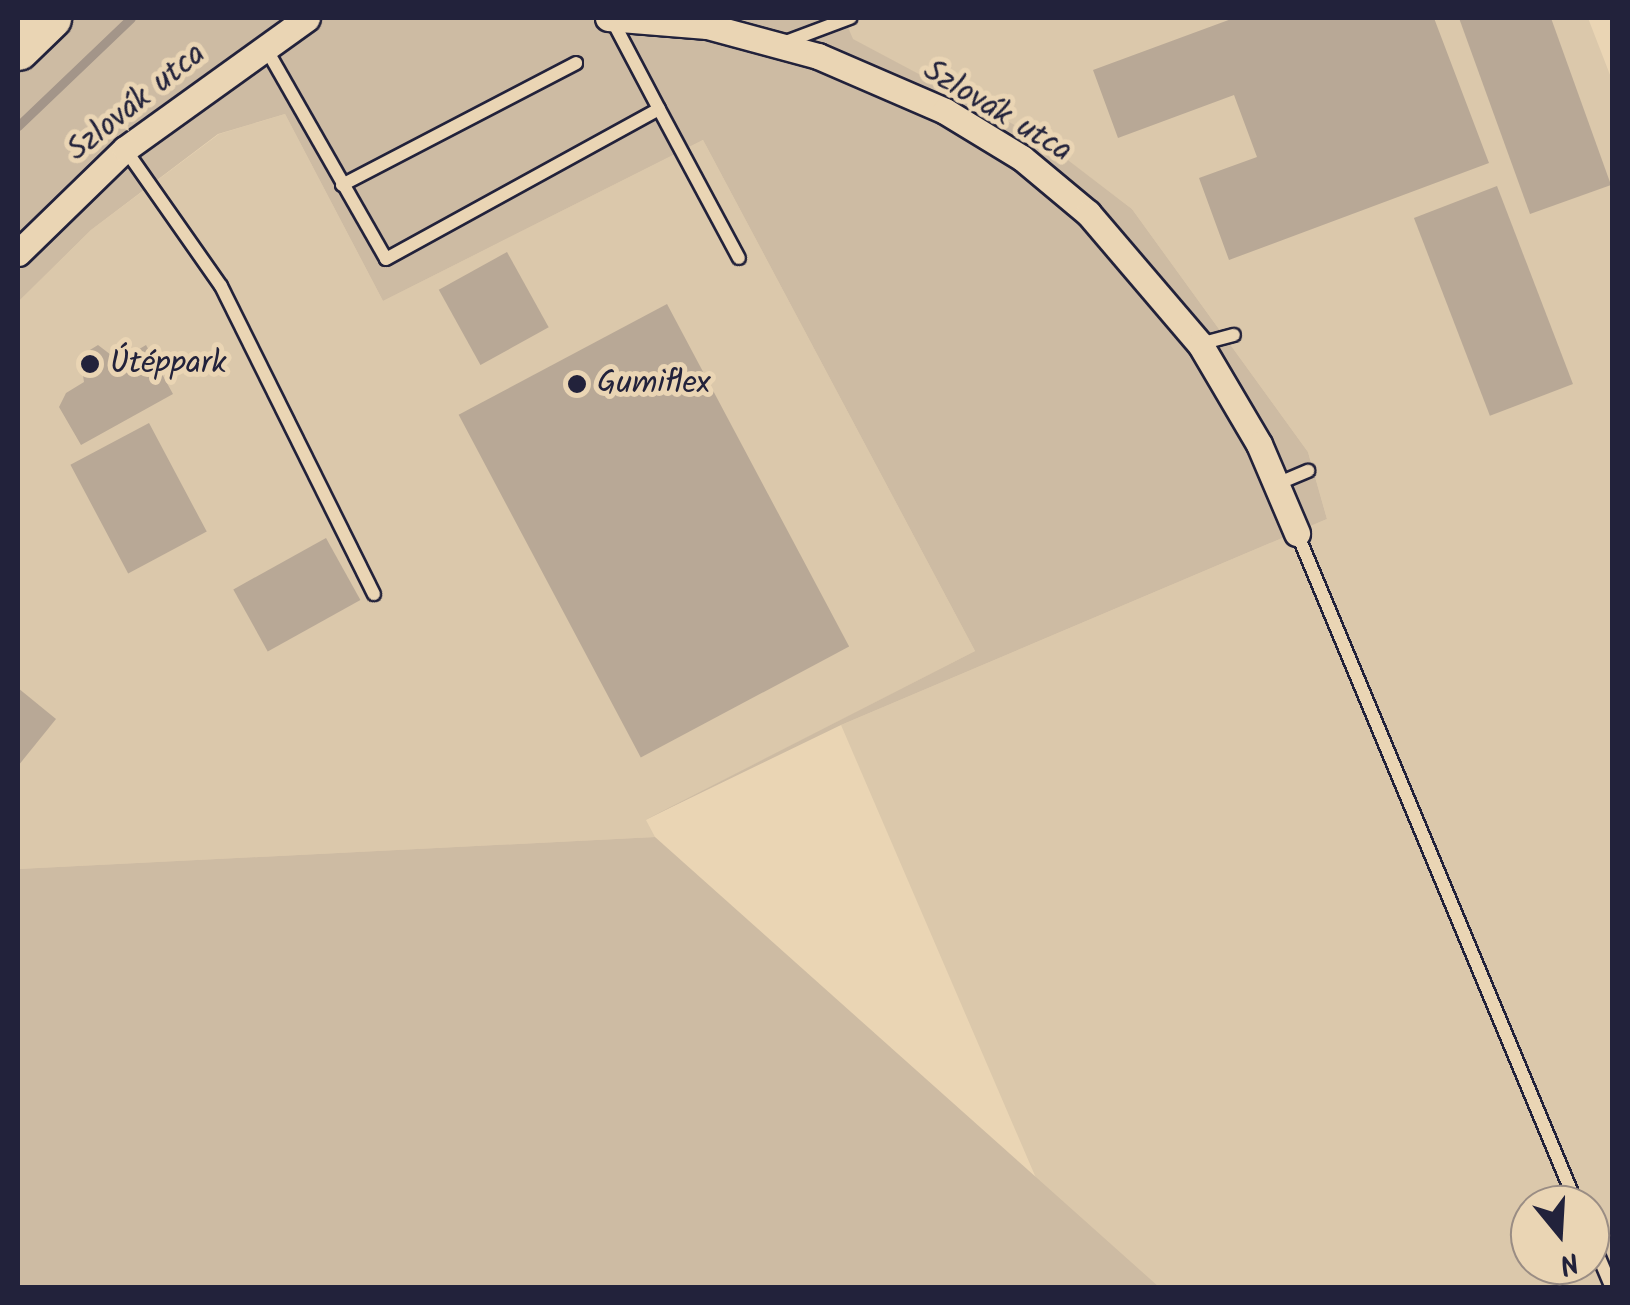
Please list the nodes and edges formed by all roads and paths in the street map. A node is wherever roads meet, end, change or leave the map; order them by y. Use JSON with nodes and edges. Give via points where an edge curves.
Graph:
{"nodes":[{"id":1,"x":50,"y":18,"type":"edge"},
{"id":2,"x":308,"y":18,"type":"edge"},
{"id":3,"x":609,"y":18,"type":"edge"},
{"id":4,"x":850,"y":18,"type":"edge"},
{"id":5,"x":780,"y":44,"type":"junction"},
{"id":6,"x":264,"y":45,"type":"junction"},
{"id":7,"x":18,"y":49,"type":"edge"},
{"id":8,"x":576,"y":63,"type":"dead end"},
{"id":9,"x":659,"y":110,"type":"junction"},
{"id":10,"x":125,"y":150,"type":"junction"},
{"id":11,"x":342,"y":185,"type":"junction"},
{"id":12,"x":18,"y":253,"type":"edge"},
{"id":13,"x":739,"y":258,"type":"dead end"},
{"id":14,"x":1234,"y":335,"type":"dead end"},
{"id":15,"x":1200,"y":344,"type":"junction"},
{"id":16,"x":1308,"y":472,"type":"dead end"},
{"id":17,"x":1276,"y":484,"type":"junction"},
{"id":18,"x":1297,"y":533,"type":"joint"},
{"id":19,"x":374,"y":594,"type":"dead end"},
{"id":20,"x":1569,"y":1185,"type":"edge"}],
"edges":[{"from":1,"to":7,"type":"main road"},
{"from":2,"to":6,"type":"street","name":"Szlovák utca"},
{"from":3,"to":5,"type":"street","name":"Szlovák utca","via":[[707,26]]},
{"from":3,"to":9,"type":"lane"},
{"from":4,"to":5,"type":"lane"},
{"from":5,"to":15,"type":"street","name":"Szlovák utca","via":[[945,111],[1022,158],[1088,212]]},
{"from":6,"to":10,"type":"street","name":"Szlovák utca"},
{"from":6,"to":11,"type":"lane"},
{"from":8,"to":11,"type":"lane"},
{"from":9,"to":11,"type":"lane","via":[[386,260]]},
{"from":9,"to":13,"type":"lane"},
{"from":10,"to":12,"type":"street","name":"Szlovák utca"},
{"from":10,"to":19,"type":"lane","via":[[221,286]]},
{"from":14,"to":15,"type":"lane"},
{"from":15,"to":17,"type":"street","name":"Szlovák utca"},
{"from":16,"to":17,"type":"lane"},
{"from":17,"to":18,"type":"street","name":"Szlovák utca"},
{"from":18,"to":20,"type":"lane"}]}
